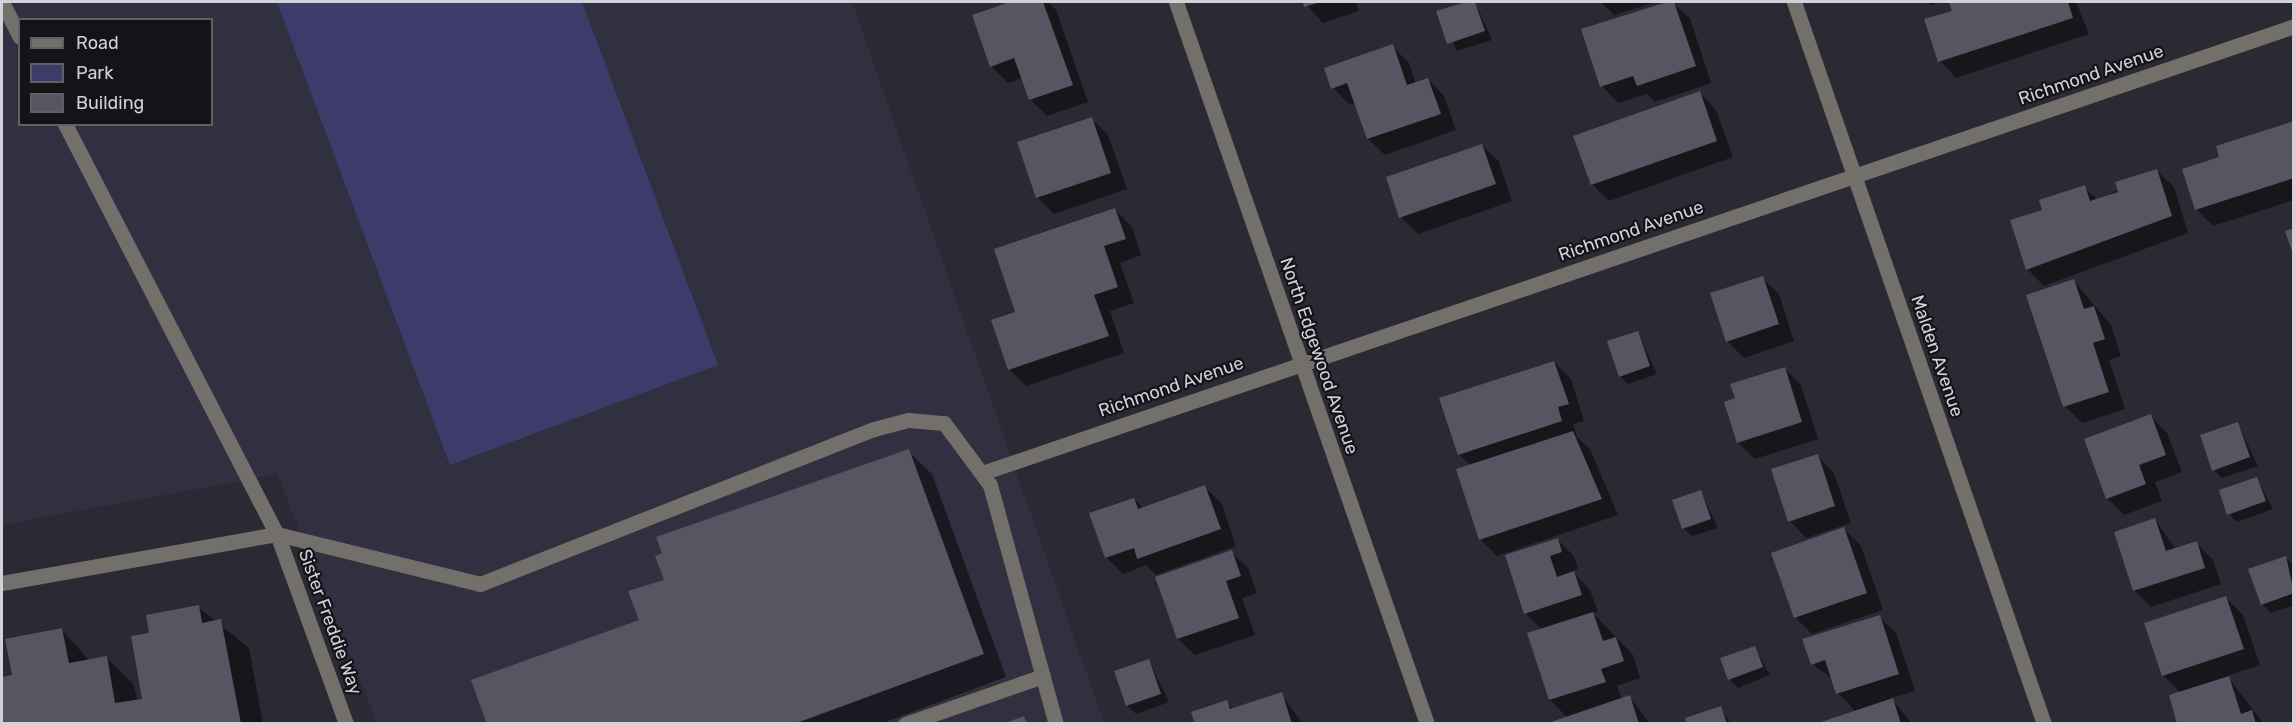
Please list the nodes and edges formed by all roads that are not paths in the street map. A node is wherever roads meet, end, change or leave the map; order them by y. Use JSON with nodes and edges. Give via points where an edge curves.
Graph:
{"nodes":[{"id":1,"x":2,"y":2,"type":"edge"},
{"id":2,"x":13,"y":2,"type":"edge"},
{"id":3,"x":1176,"y":2,"type":"edge"},
{"id":4,"x":1794,"y":2,"type":"edge"},
{"id":5,"x":10,"y":18,"type":"junction"},
{"id":6,"x":2294,"y":26,"type":"edge"},
{"id":7,"x":18,"y":33,"type":"edge"},
{"id":8,"x":66,"y":126,"type":"edge"},
{"id":9,"x":1854,"y":176,"type":"junction"},
{"id":10,"x":1300,"y":364,"type":"junction"},
{"id":11,"x":981,"y":473,"type":"junction"},
{"id":12,"x":277,"y":534,"type":"junction"},
{"id":13,"x":2,"y":584,"type":"edge"},
{"id":14,"x":1043,"y":676,"type":"junction"},
{"id":15,"x":346,"y":723,"type":"edge"},
{"id":16,"x":905,"y":723,"type":"edge"},
{"id":17,"x":1056,"y":723,"type":"edge"},
{"id":18,"x":1427,"y":723,"type":"edge"},
{"id":19,"x":2044,"y":723,"type":"edge"}],
"edges":[{"from":1,"to":5,"type":"street"},
{"from":2,"to":5,"type":"street"},
{"from":3,"to":10,"type":"street","name":"North Edgewood Avenue"},
{"from":4,"to":9,"type":"street","name":"Malden Avenue"},
{"from":5,"to":7,"type":"street"},
{"from":6,"to":9,"type":"street","name":"Richmond Avenue"},
{"from":8,"to":12,"type":"street","name":"Sister Freddie Way"},
{"from":9,"to":10,"type":"street","name":"Richmond Avenue"},
{"from":9,"to":19,"type":"street","name":"Malden Avenue"},
{"from":10,"to":11,"type":"street","name":"Richmond Avenue"},
{"from":10,"to":18,"type":"street","name":"North Edgewood Avenue"},
{"from":11,"to":12,"type":"street","via":[[944,423],[908,420],[837,443],[480,584]]},
{"from":11,"to":14,"type":"street","via":[[990,485]]},
{"from":12,"to":13,"type":"street"},
{"from":12,"to":15,"type":"street","name":"Sister Freddie Way"},
{"from":14,"to":16,"type":"street"},
{"from":14,"to":17,"type":"street"}]}
